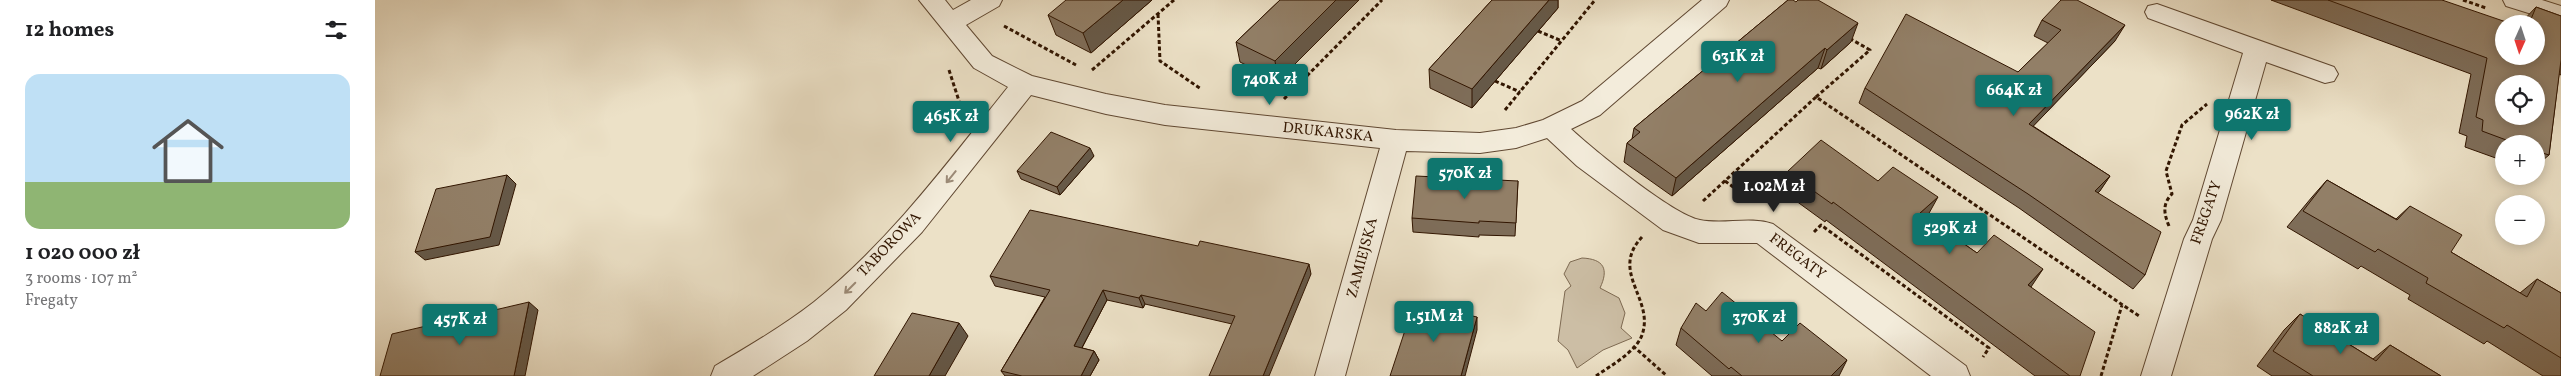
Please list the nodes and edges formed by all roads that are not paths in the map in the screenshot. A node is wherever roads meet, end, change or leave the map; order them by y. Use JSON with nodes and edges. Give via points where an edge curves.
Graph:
{"nodes":[{"id":1,"x":931,"y":0,"type":"edge"},
{"id":2,"x":989,"y":0,"type":"edge"},
{"id":3,"x":1717,"y":0,"type":"edge"},
{"id":4,"x":2515,"y":0,"type":"edge"},
{"id":5,"x":2552,"y":9,"type":"edge"},
{"id":6,"x":2157,"y":12,"type":"dead end"},
{"id":7,"x":949,"y":23,"type":"junction"},
{"id":8,"x":2257,"y":50,"type":"junction"},
{"id":9,"x":2325,"y":74,"type":"dead end"},
{"id":10,"x":1025,"y":84,"type":"junction"},
{"id":11,"x":1552,"y":127,"type":"junction"},
{"id":12,"x":1396,"y":140,"type":"junction"},
{"id":13,"x":1332,"y":372,"type":"edge"},
{"id":14,"x":726,"y":376,"type":"edge"},
{"id":15,"x":1955,"y":376,"type":"edge"},
{"id":16,"x":2156,"y":376,"type":"edge"}],
"edges":[{"from":1,"to":7,"type":"street","name":"DRUKARSKA"},
{"from":2,"to":7,"type":"street"},
{"from":3,"to":11,"type":"street","name":"DRUKARSKA","via":[[1591,108]]},
{"from":4,"to":5,"type":"street"},
{"from":6,"to":8,"type":"street"},
{"from":7,"to":10,"type":"street","name":"DRUKARSKA","via":[[983,62]]},
{"from":8,"to":9,"type":"street"},
{"from":8,"to":16,"type":"street","name":"FREGATY","via":[[2207,220],[2198,239]]},
{"from":10,"to":12,"type":"street","name":"DRUKARSKA","via":[[1165,115]]},
{"from":10,"to":14,"type":"street","name":"TABOROWA","one_way":true,"via":[[909,228],[836,302],[771,349]]},
{"from":11,"to":12,"type":"street","name":"DRUKARSKA","via":[[1516,138],[1480,143]]},
{"from":11,"to":15,"type":"street","name":"FREGATY","via":[[1587,159],[1671,221],[1699,232],[1763,232]]},
{"from":12,"to":13,"type":"street","name":"ZAMIEJSKA"}]}
